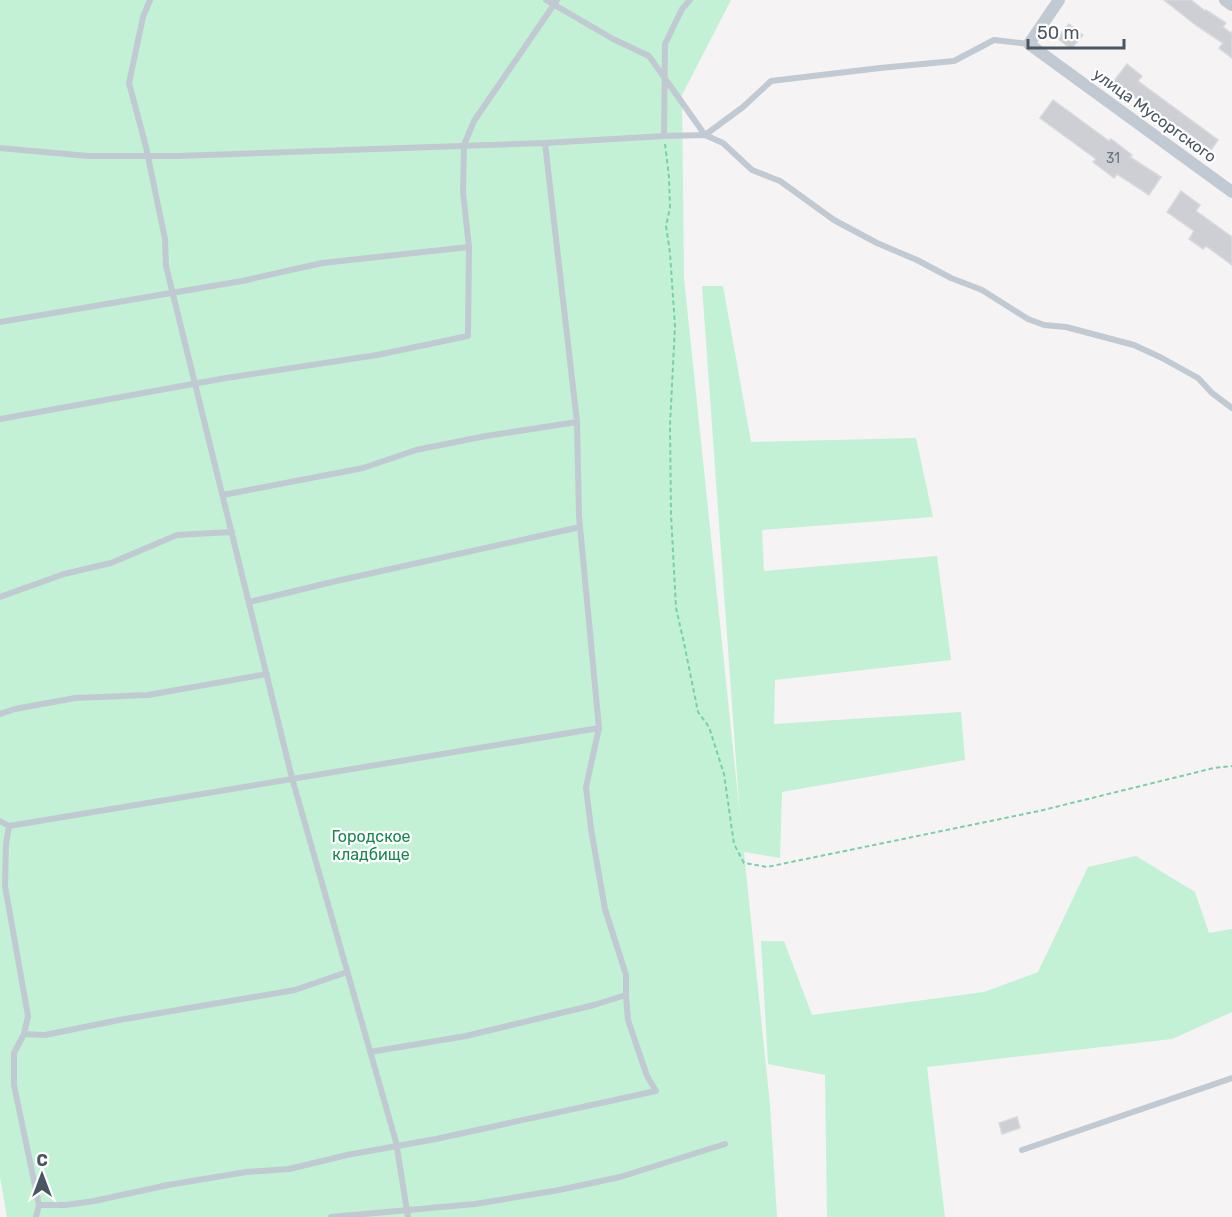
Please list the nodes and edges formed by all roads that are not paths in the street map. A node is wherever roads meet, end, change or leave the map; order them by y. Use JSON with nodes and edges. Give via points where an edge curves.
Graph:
{"nodes":[{"id":1,"x":150,"y":0,"type":"edge"},
{"id":2,"x":546,"y":0,"type":"edge"},
{"id":3,"x":690,"y":0,"type":"edge"},
{"id":4,"x":1059,"y":0,"type":"edge"},
{"id":5,"x":1225,"y":0,"type":"edge"},
{"id":6,"x":556,"y":2,"type":"edge"},
{"id":7,"x":1232,"y":5,"type":"edge"},
{"id":8,"x":1029,"y":44,"type":"junction"},
{"id":9,"x":665,"y":78,"type":"junction"},
{"id":10,"x":705,"y":135,"type":"junction"},
{"id":11,"x":663,"y":136,"type":"junction"},
{"id":12,"x":545,"y":143,"type":"junction"},
{"id":13,"x":464,"y":145,"type":"junction"},
{"id":14,"x":0,"y":148,"type":"edge"},
{"id":15,"x":148,"y":156,"type":"junction"},
{"id":16,"x":1232,"y":192,"type":"edge"},
{"id":17,"x":469,"y":248,"type":"junction"},
{"id":18,"x":173,"y":293,"type":"junction"},
{"id":19,"x":0,"y":322,"type":"edge"},
{"id":20,"x":195,"y":383,"type":"junction"},
{"id":21,"x":1232,"y":408,"type":"edge"},
{"id":22,"x":0,"y":419,"type":"edge"},
{"id":23,"x":577,"y":422,"type":"junction"},
{"id":24,"x":223,"y":495,"type":"junction"},
{"id":25,"x":580,"y":527,"type":"junction"},
{"id":26,"x":232,"y":532,"type":"junction"},
{"id":27,"x":0,"y":597,"type":"edge"},
{"id":28,"x":249,"y":602,"type":"junction"},
{"id":29,"x":267,"y":674,"type":"junction"},
{"id":30,"x":0,"y":714,"type":"edge"},
{"id":31,"x":599,"y":728,"type":"junction"},
{"id":32,"x":292,"y":778,"type":"junction"},
{"id":33,"x":0,"y":821,"type":"edge"},
{"id":34,"x":9,"y":826,"type":"junction"},
{"id":35,"x":347,"y":972,"type":"junction"},
{"id":36,"x":627,"y":995,"type":"junction"},
{"id":37,"x":24,"y":1034,"type":"junction"},
{"id":38,"x":370,"y":1052,"type":"junction"},
{"id":39,"x":1232,"y":1078,"type":"edge"},
{"id":40,"x":725,"y":1144,"type":"dead end"},
{"id":41,"x":396,"y":1146,"type":"junction"},
{"id":42,"x":1022,"y":1150,"type":"dead end"},
{"id":43,"x":39,"y":1205,"type":"junction"},
{"id":44,"x":407,"y":1214,"type":"edge"},
{"id":45,"x":36,"y":1217,"type":"edge"},
{"id":46,"x":332,"y":1217,"type":"edge"}],
"edges":[{"from":1,"to":15,"type":"lane","via":[[129,83]]},
{"from":2,"to":6,"type":"lane"},
{"from":3,"to":9,"type":"lane","via":[[665,44]]},
{"from":4,"to":8,"type":"street"},
{"from":5,"to":7,"type":"street"},
{"from":6,"to":9,"type":"lane","via":[[613,39],[649,56]]},
{"from":6,"to":13,"type":"lane","via":[[474,121]]},
{"from":8,"to":10,"type":"lane","via":[[994,40],[954,62],[771,81]]},
{"from":8,"to":16,"type":"street","name":"улица Мусоргского"},
{"from":9,"to":10,"type":"lane"},
{"from":9,"to":11,"type":"lane"},
{"from":10,"to":11,"type":"lane"},
{"from":10,"to":21,"type":"lane","via":[[723,143],[752,170],[780,181],[834,220],[868,238],[982,290],[1028,319],[1134,345],[1162,358],[1198,378]]},
{"from":11,"to":12,"type":"lane"},
{"from":12,"to":13,"type":"lane"},
{"from":12,"to":23,"type":"lane"},
{"from":13,"to":15,"type":"lane"},
{"from":13,"to":17,"type":"lane","via":[[463,192]]},
{"from":14,"to":15,"type":"lane","via":[[88,156]]},
{"from":15,"to":18,"type":"lane"},
{"from":17,"to":18,"type":"lane","via":[[322,262]]},
{"from":17,"to":20,"type":"lane","via":[[468,336],[377,355]]},
{"from":18,"to":19,"type":"lane"},
{"from":18,"to":20,"type":"lane"},
{"from":20,"to":22,"type":"lane"},
{"from":20,"to":24,"type":"lane"},
{"from":23,"to":24,"type":"lane","via":[[416,450],[363,468]]},
{"from":23,"to":25,"type":"lane"},
{"from":24,"to":26,"type":"lane"},
{"from":25,"to":28,"type":"lane"},
{"from":25,"to":31,"type":"lane"},
{"from":26,"to":27,"type":"lane","via":[[177,535],[111,563],[64,574]]},
{"from":26,"to":28,"type":"lane"},
{"from":28,"to":29,"type":"lane"},
{"from":29,"to":30,"type":"lane","via":[[148,695],[75,698]]},
{"from":29,"to":32,"type":"lane"},
{"from":31,"to":32,"type":"lane"},
{"from":31,"to":36,"type":"lane","via":[[586,787],[605,909],[627,975]]},
{"from":32,"to":34,"type":"lane"},
{"from":32,"to":35,"type":"lane"},
{"from":33,"to":34,"type":"lane"},
{"from":34,"to":37,"type":"lane","via":[[4,886],[28,1016]]},
{"from":35,"to":37,"type":"lane","via":[[295,990],[45,1035]]},
{"from":35,"to":38,"type":"lane"},
{"from":36,"to":38,"type":"lane","via":[[466,1036]]},
{"from":36,"to":41,"type":"lane","via":[[628,1020],[656,1091]]},
{"from":37,"to":43,"type":"lane","via":[[14,1053],[14,1084]]},
{"from":38,"to":41,"type":"lane"},
{"from":39,"to":42,"type":"lane"},
{"from":40,"to":44,"type":"lane","via":[[620,1178]]},
{"from":41,"to":43,"type":"lane","via":[[289,1169],[246,1172],[94,1201]]},
{"from":41,"to":44,"type":"lane"},
{"from":43,"to":45,"type":"lane"},
{"from":44,"to":46,"type":"lane"}]}
